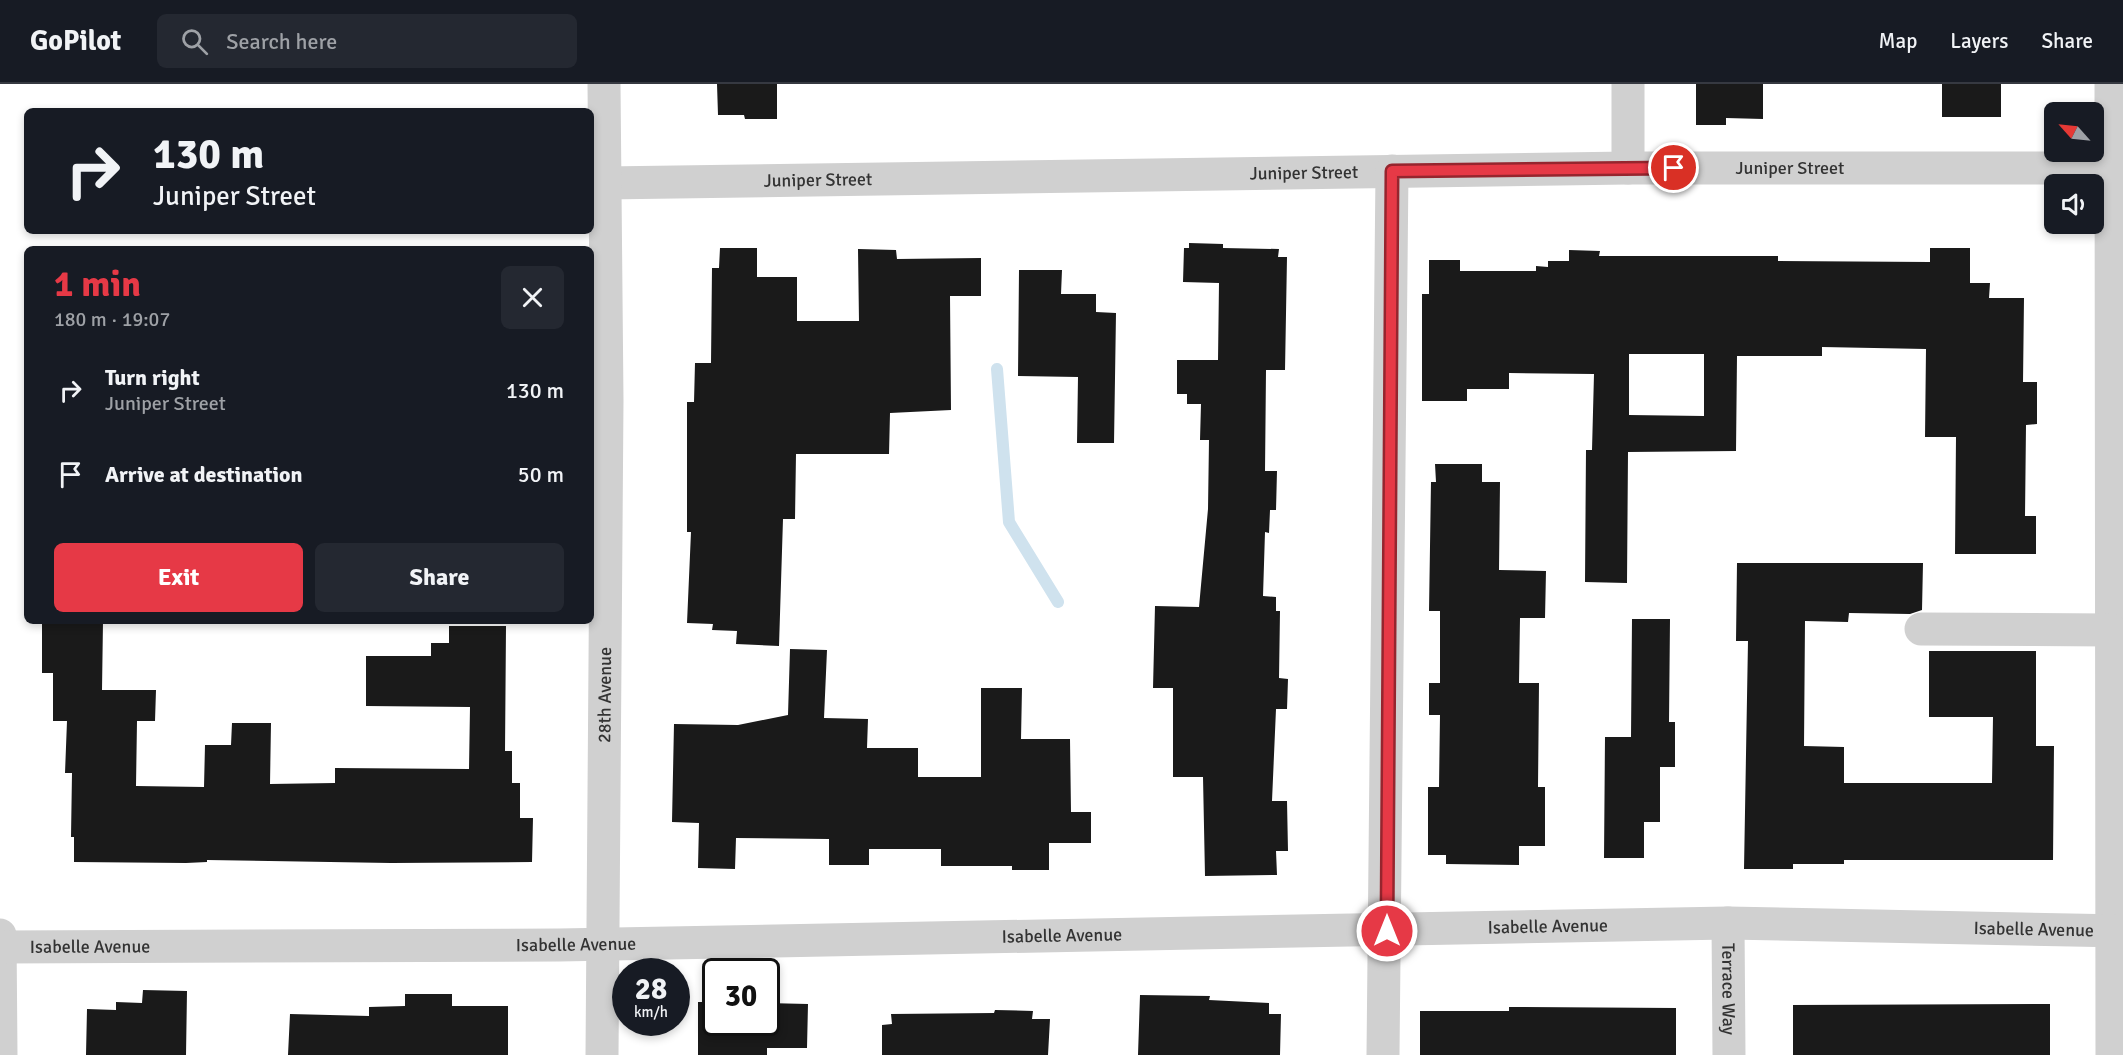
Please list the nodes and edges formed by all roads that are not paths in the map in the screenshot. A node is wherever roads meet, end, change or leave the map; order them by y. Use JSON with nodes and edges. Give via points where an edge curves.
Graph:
{"nodes":[{"id":1,"x":604,"y":84,"type":"edge"},
{"id":2,"x":1628,"y":84,"type":"edge"},
{"id":3,"x":2111,"y":84,"type":"edge"},
{"id":4,"x":1628,"y":168,"type":"junction"},
{"id":5,"x":2110,"y":168,"type":"junction"},
{"id":6,"x":1392,"y":171,"type":"junction"},
{"id":7,"x":605,"y":183,"type":"junction"},
{"id":8,"x":1921,"y":629,"type":"dead end"},
{"id":9,"x":2111,"y":630,"type":"junction"},
{"id":10,"x":1728,"y":923,"type":"junction"},
{"id":11,"x":1387,"y":931,"type":"junction"},
{"id":12,"x":2117,"y":931,"type":"edge"},
{"id":13,"x":0,"y":943,"type":"edge"},
{"id":14,"x":602,"y":944,"type":"junction"},
{"id":15,"x":1,"y":1055,"type":"edge"},
{"id":16,"x":602,"y":1055,"type":"edge"},
{"id":17,"x":1383,"y":1055,"type":"edge"},
{"id":18,"x":1729,"y":1055,"type":"edge"},
{"id":19,"x":2112,"y":1055,"type":"edge"}],
"edges":[{"from":1,"to":7,"type":"street","name":"28th Avenue"},
{"from":2,"to":4,"type":"street"},
{"from":3,"to":5,"type":"street"},
{"from":4,"to":5,"type":"street","name":"Juniper Street"},
{"from":4,"to":6,"type":"street","name":"Juniper Street"},
{"from":5,"to":9,"type":"street"},
{"from":6,"to":7,"type":"street","name":"Juniper Street"},
{"from":6,"to":11,"type":"street"},
{"from":7,"to":14,"type":"street","name":"28th Avenue"},
{"from":8,"to":9,"type":"street"},
{"from":9,"to":12,"type":"street"},
{"from":10,"to":11,"type":"street","name":"Isabelle Avenue"},
{"from":10,"to":12,"type":"street","name":"Isabelle Avenue"},
{"from":10,"to":18,"type":"street","name":"Terrace Way"},
{"from":11,"to":14,"type":"street","name":"Isabelle Avenue"},
{"from":11,"to":17,"type":"street"},
{"from":12,"to":19,"type":"street"},
{"from":13,"to":14,"type":"street","name":"Isabelle Avenue"},
{"from":13,"to":15,"type":"street"},
{"from":14,"to":16,"type":"street","name":"28th Avenue"}]}
